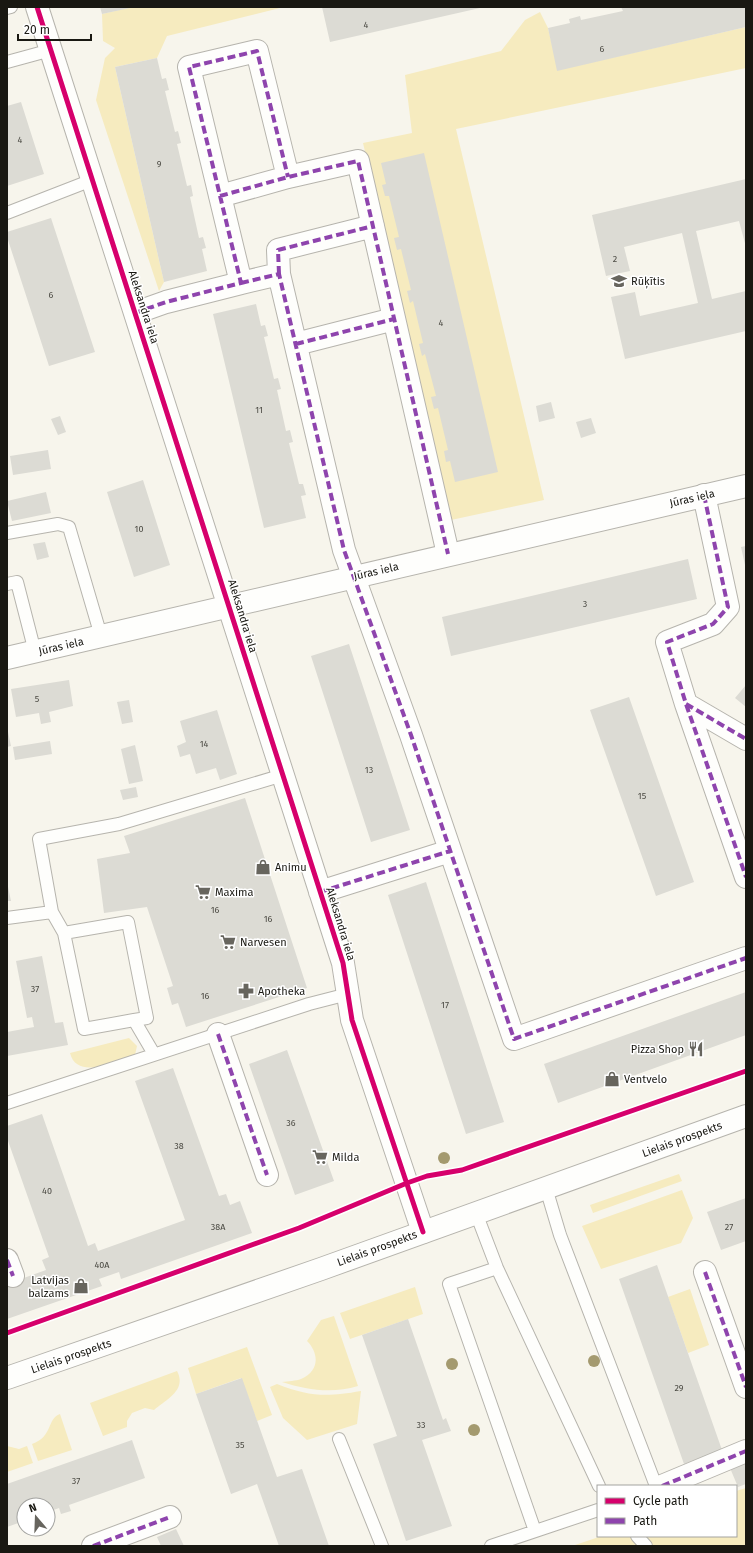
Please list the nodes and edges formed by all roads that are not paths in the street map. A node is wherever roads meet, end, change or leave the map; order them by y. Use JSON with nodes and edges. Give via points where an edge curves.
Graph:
{"nodes":[{"id":1,"x":11,"y":7,"type":"edge"},
{"id":2,"x":37,"y":7,"type":"edge"},
{"id":3,"x":7,"y":8,"type":"edge"},
{"id":4,"x":51,"y":50,"type":"junction"},
{"id":5,"x":7,"y":62,"type":"edge"},
{"id":6,"x":288,"y":177,"type":"junction"},
{"id":7,"x":92,"y":180,"type":"junction"},
{"id":8,"x":220,"y":196,"type":"junction"},
{"id":9,"x":7,"y":213,"type":"edge"},
{"id":10,"x":373,"y":226,"type":"junction"},
{"id":11,"x":279,"y":274,"type":"junction"},
{"id":12,"x":241,"y":283,"type":"junction"},
{"id":13,"x":135,"y":313,"type":"junction"},
{"id":14,"x":394,"y":319,"type":"junction"},
{"id":15,"x":296,"y":344,"type":"junction"},
{"id":16,"x":746,"y":486,"type":"edge"},
{"id":17,"x":704,"y":495,"type":"junction"},
{"id":18,"x":7,"y":533,"type":"edge"},
{"id":19,"x":448,"y":554,"type":"junction"},
{"id":20,"x":354,"y":576,"type":"junction"},
{"id":21,"x":7,"y":584,"type":"edge"},
{"id":22,"x":229,"y":607,"type":"junction"},
{"id":23,"x":101,"y":636,"type":"junction"},
{"id":24,"x":35,"y":652,"type":"junction"},
{"id":25,"x":7,"y":658,"type":"edge"},
{"id":26,"x":686,"y":704,"type":"junction"},
{"id":27,"x":746,"y":739,"type":"edge"},
{"id":28,"x":283,"y":775,"type":"junction"},
{"id":29,"x":450,"y":851,"type":"junction"},
{"id":30,"x":746,"y":877,"type":"edge"},
{"id":31,"x":320,"y":892,"type":"junction"},
{"id":32,"x":52,"y":912,"type":"junction"},
{"id":33,"x":7,"y":918,"type":"edge"},
{"id":34,"x":64,"y":933,"type":"junction"},
{"id":35,"x":746,"y":958,"type":"edge"},
{"id":36,"x":348,"y":994,"type":"junction"},
{"id":37,"x":134,"y":1020,"type":"junction"},
{"id":38,"x":218,"y":1034,"type":"junction"},
{"id":39,"x":154,"y":1054,"type":"junction"},
{"id":40,"x":7,"y":1103,"type":"edge"},
{"id":41,"x":746,"y":1116,"type":"edge"},
{"id":42,"x":267,"y":1175,"type":"dead end"},
{"id":43,"x":546,"y":1188,"type":"junction"},
{"id":44,"x":476,"y":1213,"type":"junction"},
{"id":45,"x":423,"y":1232,"type":"junction"},
{"id":46,"x":497,"y":1268,"type":"junction"},
{"id":47,"x":705,"y":1272,"type":"dead end"},
{"id":48,"x":7,"y":1378,"type":"edge"},
{"id":49,"x":746,"y":1387,"type":"edge"},
{"id":50,"x":339,"y":1439,"type":"dead end"},
{"id":51,"x":746,"y":1451,"type":"edge"},
{"id":52,"x":599,"y":1485,"type":"edge"},
{"id":53,"x":656,"y":1485,"type":"edge"},
{"id":54,"x":664,"y":1485,"type":"edge"},
{"id":55,"x":597,"y":1510,"type":"edge"},
{"id":56,"x":170,"y":1517,"type":"dead end"},
{"id":57,"x":535,"y":1531,"type":"junction"},
{"id":58,"x":638,"y":1537,"type":"edge"},
{"id":59,"x":93,"y":1546,"type":"edge"},
{"id":60,"x":382,"y":1546,"type":"edge"},
{"id":61,"x":491,"y":1546,"type":"edge"},
{"id":62,"x":646,"y":1546,"type":"edge"}],
"edges":[{"from":1,"to":3,"type":"lane"},
{"from":2,"to":4,"type":"street","name":"Aleksandra iela"},
{"from":4,"to":5,"type":"lane"},
{"from":4,"to":7,"type":"street","name":"Aleksandra iela"},
{"from":6,"to":8,"type":"street"},
{"from":6,"to":8,"type":"street","via":[[258,51],[189,67]]},
{"from":6,"to":10,"type":"street","via":[[358,160]]},
{"from":7,"to":9,"type":"lane"},
{"from":7,"to":13,"type":"street","name":"Aleksandra iela"},
{"from":8,"to":12,"type":"street"},
{"from":10,"to":11,"type":"street","via":[[278,250]]},
{"from":10,"to":14,"type":"street"},
{"from":11,"to":12,"type":"street"},
{"from":11,"to":15,"type":"street"},
{"from":12,"to":13,"type":"street","via":[[166,302]]},
{"from":13,"to":22,"type":"street","name":"Aleksandra iela"},
{"from":14,"to":15,"type":"street"},
{"from":14,"to":19,"type":"street"},
{"from":15,"to":20,"type":"street","via":[[344,550]]},
{"from":16,"to":17,"type":"street","name":"Jūras iela"},
{"from":17,"to":19,"type":"street","name":"Jūras iela"},
{"from":17,"to":26,"type":"street","via":[[728,607],[713,624],[667,642]]},
{"from":18,"to":23,"type":"lane","via":[[58,524],[69,527]]},
{"from":19,"to":20,"type":"street","name":"Jūras iela"},
{"from":20,"to":22,"type":"street","name":"Jūras iela"},
{"from":20,"to":29,"type":"street"},
{"from":21,"to":24,"type":"lane","via":[[17,582]]},
{"from":22,"to":23,"type":"street","name":"Jūras iela"},
{"from":22,"to":28,"type":"street","name":"Aleksandra iela"},
{"from":23,"to":24,"type":"street","name":"Jūras iela"},
{"from":24,"to":25,"type":"street","name":"Jūras iela"},
{"from":26,"to":27,"type":"street"},
{"from":26,"to":30,"type":"street"},
{"from":28,"to":31,"type":"street","name":"Aleksandra iela"},
{"from":28,"to":32,"type":"lane","via":[[119,824],[39,839]]},
{"from":29,"to":31,"type":"street"},
{"from":29,"to":35,"type":"street","via":[[514,1039]]},
{"from":31,"to":36,"type":"street","name":"Aleksandra iela","via":[[343,963]]},
{"from":32,"to":33,"type":"lane"},
{"from":32,"to":34,"type":"lane"},
{"from":34,"to":37,"type":"lane","via":[[84,1029]]},
{"from":34,"to":37,"type":"lane","via":[[128,922],[147,1018]]},
{"from":36,"to":38,"type":"lane"},
{"from":36,"to":45,"type":"street","name":"Aleksandra iela","via":[[352,1020]]},
{"from":37,"to":39,"type":"lane"},
{"from":38,"to":39,"type":"lane"},
{"from":38,"to":42,"type":"street"},
{"from":39,"to":40,"type":"lane"},
{"from":41,"to":43,"type":"street","name":"Lielais prospekts"},
{"from":43,"to":44,"type":"street","name":"Lielais prospekts"},
{"from":43,"to":53,"type":"lane","via":[[560,1235]]},
{"from":44,"to":45,"type":"street","name":"Lielais prospekts"},
{"from":44,"to":46,"type":"lane"},
{"from":45,"to":48,"type":"street","name":"Lielais prospekts"},
{"from":46,"to":52,"type":"lane"},
{"from":46,"to":57,"type":"lane","via":[[449,1284]]},
{"from":47,"to":49,"type":"street"},
{"from":50,"to":60,"type":"lane"},
{"from":51,"to":54,"type":"street"},
{"from":55,"to":57,"type":"lane"},
{"from":56,"to":59,"type":"street"},
{"from":57,"to":61,"type":"lane"},
{"from":58,"to":62,"type":"lane"}]}
